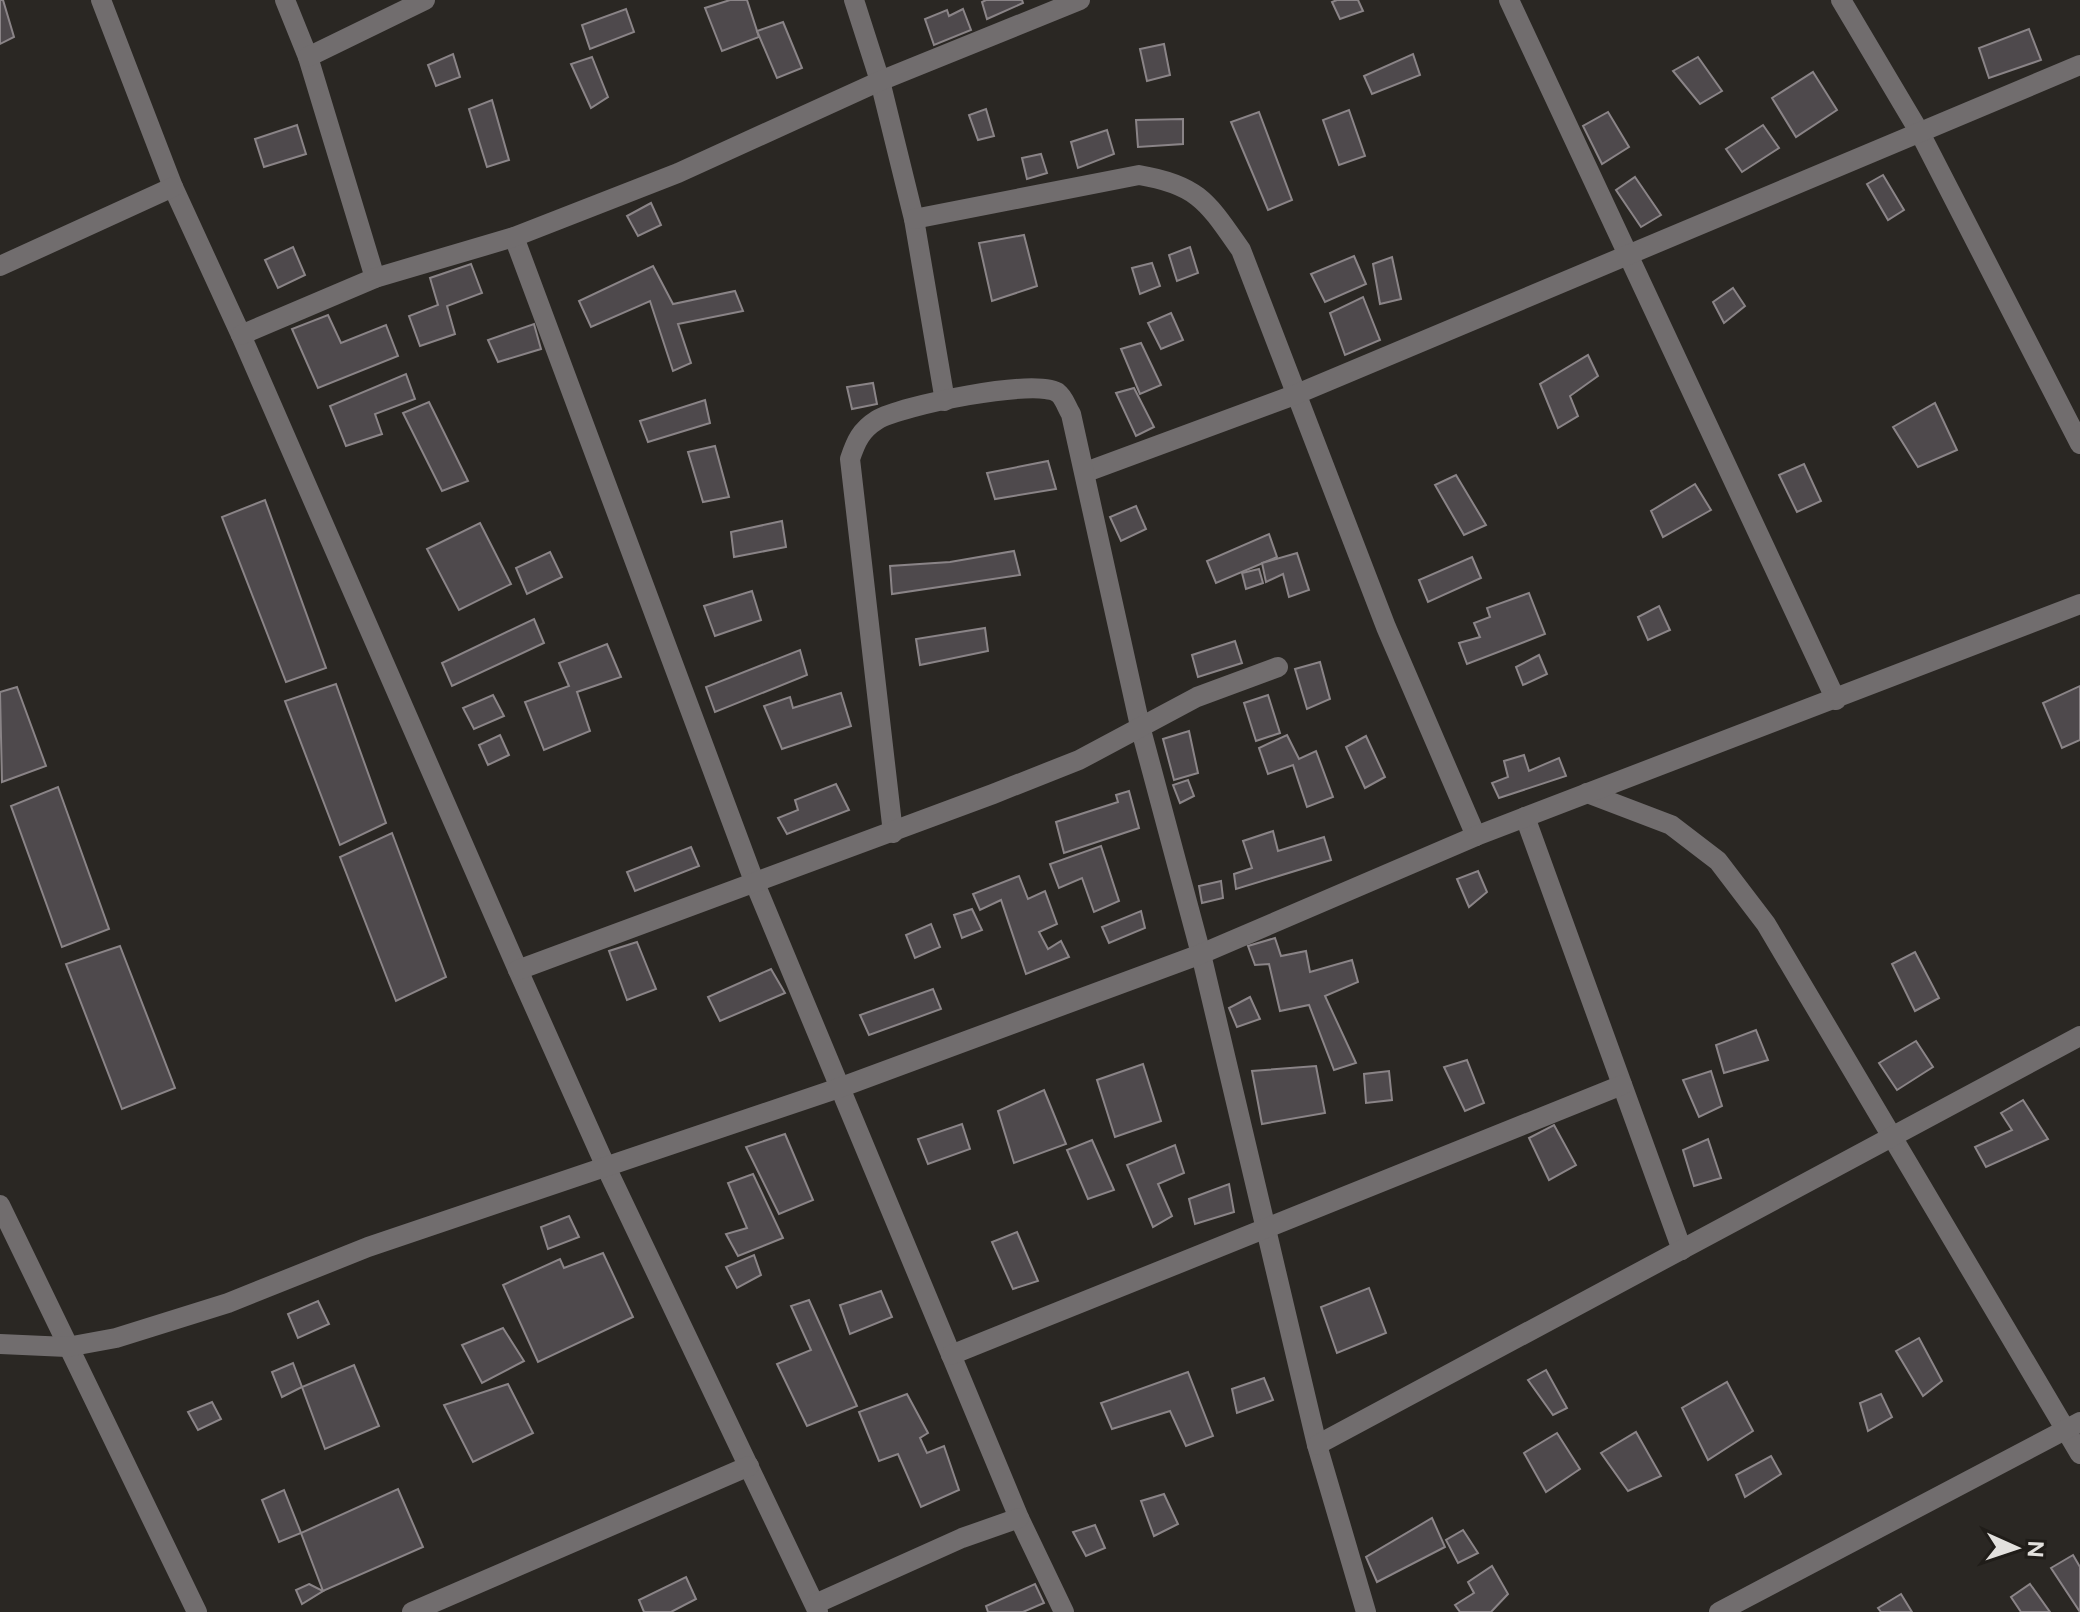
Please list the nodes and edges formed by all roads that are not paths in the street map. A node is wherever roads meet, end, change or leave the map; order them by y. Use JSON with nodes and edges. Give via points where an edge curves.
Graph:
{"nodes":[{"id":1,"x":101,"y":0,"type":"edge"},
{"id":2,"x":285,"y":0,"type":"edge"},
{"id":3,"x":425,"y":0,"type":"edge"},
{"id":4,"x":854,"y":0,"type":"edge"},
{"id":5,"x":1080,"y":0,"type":"edge"},
{"id":6,"x":1509,"y":0,"type":"edge"},
{"id":7,"x":1841,"y":0,"type":"edge"},
{"id":8,"x":308,"y":57,"type":"junction"},
{"id":9,"x":2080,"y":65,"type":"edge"},
{"id":10,"x":880,"y":81,"type":"junction"},
{"id":11,"x":1920,"y":133,"type":"junction"},
{"id":12,"x":173,"y":187,"type":"junction"},
{"id":13,"x":914,"y":219,"type":"junction"},
{"id":14,"x":514,"y":237,"type":"junction"},
{"id":15,"x":1626,"y":254,"type":"junction"},
{"id":16,"x":0,"y":266,"type":"edge"},
{"id":17,"x":375,"y":278,"type":"junction"},
{"id":18,"x":241,"y":335,"type":"junction"},
{"id":19,"x":1297,"y":394,"type":"junction"},
{"id":20,"x":945,"y":401,"type":"junction"},
{"id":21,"x":2080,"y":444,"type":"edge"},
{"id":22,"x":1086,"y":472,"type":"junction"},
{"id":23,"x":2080,"y":604,"type":"edge"},
{"id":24,"x":1278,"y":667,"type":"dead end"},
{"id":25,"x":1836,"y":700,"type":"junction"},
{"id":26,"x":1140,"y":726,"type":"junction"},
{"id":27,"x":1587,"y":793,"type":"junction"},
{"id":28,"x":1525,"y":817,"type":"junction"},
{"id":29,"x":893,"y":833,"type":"junction"},
{"id":30,"x":1476,"y":836,"type":"junction"},
{"id":31,"x":754,"y":881,"type":"junction"},
{"id":32,"x":1201,"y":954,"type":"junction"},
{"id":33,"x":518,"y":970,"type":"junction"},
{"id":34,"x":2080,"y":1036,"type":"edge"},
{"id":35,"x":1622,"y":1085,"type":"junction"},
{"id":36,"x":839,"y":1088,"type":"junction"},
{"id":37,"x":1893,"y":1137,"type":"junction"},
{"id":38,"x":606,"y":1167,"type":"junction"},
{"id":39,"x":0,"y":1205,"type":"edge"},
{"id":40,"x":1266,"y":1231,"type":"junction"},
{"id":41,"x":1682,"y":1250,"type":"junction"},
{"id":42,"x":0,"y":1344,"type":"edge"},
{"id":43,"x":67,"y":1347,"type":"junction"},
{"id":44,"x":951,"y":1355,"type":"junction"},
{"id":45,"x":2073,"y":1425,"type":"edge"},
{"id":46,"x":1317,"y":1445,"type":"junction"},
{"id":47,"x":2080,"y":1454,"type":"edge"},
{"id":48,"x":749,"y":1466,"type":"junction"},
{"id":49,"x":1019,"y":1518,"type":"junction"},
{"id":50,"x":816,"y":1608,"type":"edge"},
{"id":51,"x":197,"y":1612,"type":"edge"},
{"id":52,"x":412,"y":1612,"type":"edge"},
{"id":53,"x":1064,"y":1612,"type":"edge"},
{"id":54,"x":1366,"y":1612,"type":"edge"},
{"id":55,"x":1719,"y":1612,"type":"edge"}],
"edges":[{"from":1,"to":12,"type":"street"},
{"from":2,"to":8,"type":"street"},
{"from":3,"to":8,"type":"street"},
{"from":4,"to":10,"type":"street"},
{"from":5,"to":10,"type":"street"},
{"from":6,"to":15,"type":"street"},
{"from":7,"to":11,"type":"street"},
{"from":8,"to":17,"type":"street"},
{"from":9,"to":11,"type":"street"},
{"from":10,"to":13,"type":"street"},
{"from":10,"to":14,"type":"street","via":[[678,173]]},
{"from":11,"to":15,"type":"street"},
{"from":11,"to":21,"type":"street"},
{"from":12,"to":16,"type":"street"},
{"from":12,"to":18,"type":"street"},
{"from":13,"to":19,"type":"street","via":[[1139,175],[1173,180],[1205,200],[1241,250]]},
{"from":13,"to":20,"type":"street"},
{"from":14,"to":17,"type":"street"},
{"from":14,"to":31,"type":"street"},
{"from":15,"to":19,"type":"street"},
{"from":15,"to":25,"type":"street"},
{"from":17,"to":18,"type":"street"},
{"from":18,"to":33,"type":"street"},
{"from":19,"to":22,"type":"street"},
{"from":19,"to":30,"type":"street","via":[[1386,627]]},
{"from":20,"to":22,"type":"street","via":[[1014,387],[1040,386],[1059,393],[1071,414]]},
{"from":20,"to":29,"type":"street","via":[[880,418],[859,434],[850,459]]},
{"from":22,"to":26,"type":"street"},
{"from":23,"to":25,"type":"street"},
{"from":24,"to":26,"type":"street","via":[[1197,697]]},
{"from":25,"to":27,"type":"street"},
{"from":26,"to":29,"type":"street","via":[[1079,760]]},
{"from":26,"to":32,"type":"street"},
{"from":27,"to":28,"type":"street"},
{"from":27,"to":37,"type":"street","via":[[1671,825],[1718,861],[1766,924]]},
{"from":28,"to":30,"type":"street"},
{"from":28,"to":35,"type":"street"},
{"from":29,"to":31,"type":"street"},
{"from":30,"to":32,"type":"street"},
{"from":31,"to":33,"type":"street"},
{"from":31,"to":36,"type":"street"},
{"from":32,"to":36,"type":"street"},
{"from":32,"to":40,"type":"street"},
{"from":33,"to":38,"type":"street"},
{"from":34,"to":37,"type":"street"},
{"from":35,"to":40,"type":"street"},
{"from":35,"to":41,"type":"street"},
{"from":36,"to":38,"type":"street"},
{"from":36,"to":44,"type":"street"},
{"from":37,"to":41,"type":"street"},
{"from":37,"to":45,"type":"street"},
{"from":38,"to":43,"type":"street","via":[[368,1247],[228,1303],[116,1338]]},
{"from":38,"to":48,"type":"street"},
{"from":39,"to":43,"type":"street"},
{"from":40,"to":44,"type":"street"},
{"from":40,"to":46,"type":"street"},
{"from":41,"to":46,"type":"street"},
{"from":42,"to":43,"type":"street"},
{"from":43,"to":51,"type":"street"},
{"from":44,"to":49,"type":"street"},
{"from":45,"to":47,"type":"street"},
{"from":45,"to":55,"type":"street"},
{"from":46,"to":54,"type":"street"},
{"from":48,"to":50,"type":"street"},
{"from":48,"to":52,"type":"street"},
{"from":49,"to":50,"type":"street","via":[[962,1538]]},
{"from":49,"to":53,"type":"street"}]}
